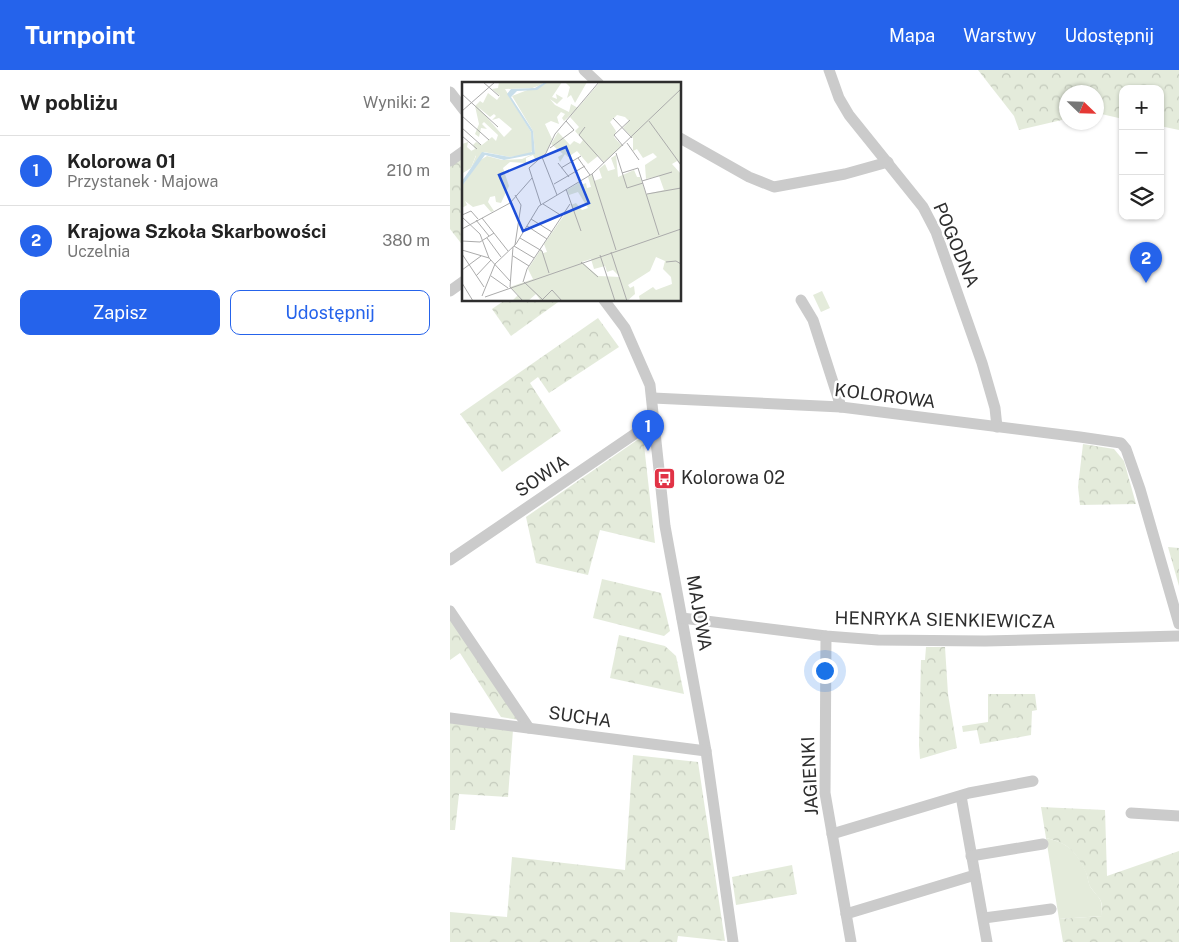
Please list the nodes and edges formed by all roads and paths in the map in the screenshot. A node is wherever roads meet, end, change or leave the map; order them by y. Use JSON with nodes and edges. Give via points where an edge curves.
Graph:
{"nodes":[{"id":1,"x":584,"y":70,"type":"edge"},
{"id":2,"x":829,"y":70,"type":"edge"},
{"id":3,"x":597,"y":82,"type":"edge"},
{"id":4,"x":450,"y":92,"type":"edge"},
{"id":5,"x":462,"y":107,"type":"edge"},
{"id":6,"x":681,"y":139,"type":"edge"},
{"id":7,"x":462,"y":152,"type":"edge"},
{"id":8,"x":450,"y":161,"type":"edge"},
{"id":9,"x":888,"y":162,"type":"junction"},
{"id":10,"x":462,"y":282,"type":"edge"},
{"id":11,"x":450,"y":291,"type":"edge"},
{"id":12,"x":801,"y":300,"type":"dead end"},
{"id":13,"x":605,"y":301,"type":"edge"},
{"id":14,"x":653,"y":398,"type":"junction"},
{"id":15,"x":841,"y":408,"type":"junction"},
{"id":16,"x":654,"y":424,"type":"junction"},
{"id":17,"x":997,"y":427,"type":"junction"},
{"id":18,"x":450,"y":560,"type":"edge"},
{"id":19,"x":450,"y":611,"type":"edge"},
{"id":20,"x":682,"y":618,"type":"junction"},
{"id":21,"x":1179,"y":624,"type":"edge"},
{"id":22,"x":826,"y":636,"type":"junction"},
{"id":23,"x":1179,"y":636,"type":"edge"},
{"id":24,"x":450,"y":718,"type":"edge"},
{"id":25,"x":530,"y":728,"type":"junction"},
{"id":26,"x":706,"y":751,"type":"junction"},
{"id":27,"x":1033,"y":781,"type":"dead end"},
{"id":28,"x":961,"y":796,"type":"junction"},
{"id":29,"x":1131,"y":813,"type":"dead end"},
{"id":30,"x":1179,"y":816,"type":"edge"},
{"id":31,"x":832,"y":834,"type":"junction"},
{"id":32,"x":1043,"y":844,"type":"dead end"},
{"id":33,"x":971,"y":856,"type":"junction"},
{"id":34,"x":975,"y":875,"type":"junction"},
{"id":35,"x":1051,"y":909,"type":"dead end"},
{"id":36,"x":846,"y":914,"type":"junction"},
{"id":37,"x":984,"y":918,"type":"junction"},
{"id":38,"x":733,"y":942,"type":"edge"},
{"id":39,"x":851,"y":942,"type":"edge"},
{"id":40,"x":987,"y":942,"type":"edge"}],
"edges":[{"from":1,"to":3,"type":"street"},
{"from":2,"to":9,"type":"street","name":"POGODNA","via":[[849,116]]},
{"from":4,"to":5,"type":"street"},
{"from":6,"to":9,"type":"street","via":[[774,187],[845,174]]},
{"from":7,"to":8,"type":"street"},
{"from":9,"to":17,"type":"street","name":"POGODNA","via":[[923,207],[936,232],[982,363],[996,408]]},
{"from":10,"to":11,"type":"street"},
{"from":12,"to":15,"type":"street","via":[[813,320]]},
{"from":13,"to":14,"type":"street","name":"MAJOWA","via":[[625,328],[645,371]]},
{"from":14,"to":15,"type":"street","name":"KOLOROWA"},
{"from":14,"to":16,"type":"street","name":"MAJOWA"},
{"from":15,"to":17,"type":"street","name":"KOLOROWA"},
{"from":16,"to":18,"type":"street","name":"SOWIA","via":[[642,428]]},
{"from":16,"to":20,"type":"street","name":"MAJOWA","via":[[665,526]]},
{"from":17,"to":21,"type":"street","name":"KOLOROWA","via":[[1121,443],[1131,460]]},
{"from":19,"to":25,"type":"street"},
{"from":20,"to":22,"type":"street","name":"HENRYKA SIENKIEWICZA"},
{"from":20,"to":26,"type":"street","name":"MAJOWA"},
{"from":22,"to":23,"type":"street","name":"HENRYKA SIENKIEWICZA","via":[[985,641]]},
{"from":22,"to":31,"type":"street","name":"JAGIENKI","via":[[825,793]]},
{"from":24,"to":25,"type":"street","name":"SUCHA"},
{"from":25,"to":26,"type":"street","name":"SUCHA"},
{"from":26,"to":38,"type":"street","name":"MAJOWA"},
{"from":27,"to":28,"type":"street"},
{"from":28,"to":31,"type":"street"},
{"from":28,"to":33,"type":"street"},
{"from":29,"to":30,"type":"street"},
{"from":31,"to":36,"type":"street","name":"JAGIENKI"},
{"from":32,"to":33,"type":"street"},
{"from":33,"to":34,"type":"street"},
{"from":34,"to":36,"type":"street"},
{"from":34,"to":37,"type":"street"},
{"from":35,"to":37,"type":"street"},
{"from":36,"to":39,"type":"street","name":"JAGIENKI"},
{"from":37,"to":40,"type":"street"}]}
